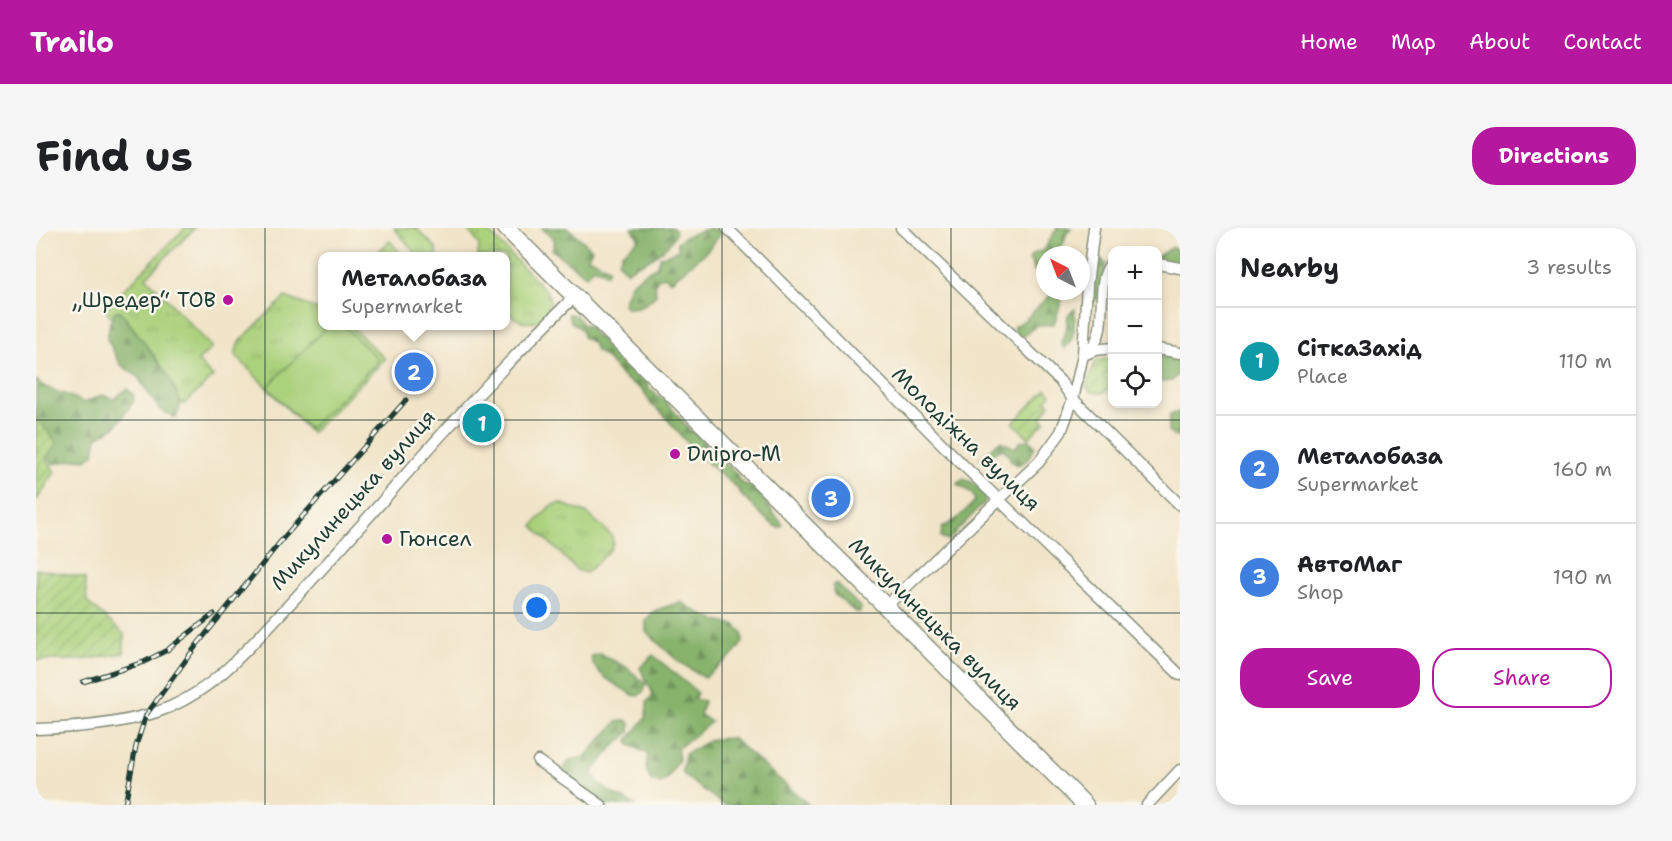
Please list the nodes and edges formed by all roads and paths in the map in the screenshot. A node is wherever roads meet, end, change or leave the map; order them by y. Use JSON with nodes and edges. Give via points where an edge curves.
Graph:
{"nodes":[{"id":1,"x":506,"y":228,"type":"edge"},
{"id":2,"x":728,"y":228,"type":"edge"},
{"id":3,"x":901,"y":228,"type":"edge"},
{"id":4,"x":1094,"y":228,"type":"edge"},
{"id":5,"x":1162,"y":265,"type":"edge"},
{"id":6,"x":1180,"y":267,"type":"edge"},
{"id":7,"x":1108,"y":270,"type":"edge"},
{"id":8,"x":574,"y":297,"type":"junction"},
{"id":9,"x":1108,"y":349,"type":"edge"},
{"id":10,"x":1162,"y":350,"type":"edge"},
{"id":11,"x":1180,"y":353,"type":"edge"},
{"id":12,"x":1083,"y":355,"type":"junction"},
{"id":13,"x":1073,"y":399,"type":"junction"},
{"id":14,"x":999,"y":499,"type":"junction"},
{"id":15,"x":1180,"y":505,"type":"edge"},
{"id":16,"x":885,"y":606,"type":"junction"},
{"id":17,"x":1180,"y":675,"type":"edge"},
{"id":18,"x":36,"y":729,"type":"edge"},
{"id":19,"x":538,"y":761,"type":"dead end"},
{"id":20,"x":1180,"y":770,"type":"edge"},
{"id":21,"x":601,"y":805,"type":"edge"},
{"id":22,"x":1085,"y":805,"type":"edge"},
{"id":23,"x":1147,"y":805,"type":"edge"}],
"edges":[{"from":1,"to":8,"type":"highway","name":"Микулинецька вулиця"},
{"from":2,"to":14,"type":"street","name":"Молодіжна вулиця"},
{"from":3,"to":13,"type":"street","via":[[1060,381]]},
{"from":4,"to":12,"type":"street"},
{"from":5,"to":6,"type":"street"},
{"from":7,"to":12,"type":"street","via":[[1097,338]]},
{"from":8,"to":16,"type":"highway","name":"Микулинецька вулиця"},
{"from":8,"to":18,"type":"street","name":"Микулинецька вулиця","via":[[215,681],[171,707],[146,715]]},
{"from":9,"to":12,"type":"street"},
{"from":10,"to":11,"type":"street"},
{"from":12,"to":13,"type":"street"},
{"from":13,"to":14,"type":"street","via":[[1061,432],[1038,462]]},
{"from":13,"to":15,"type":"street"},
{"from":14,"to":16,"type":"street"},
{"from":14,"to":17,"type":"street","name":"Молодіжна вулиця"},
{"from":16,"to":22,"type":"highway","name":"Микулинецька вулиця"},
{"from":19,"to":21,"type":"street"},
{"from":20,"to":23,"type":"street"}]}
